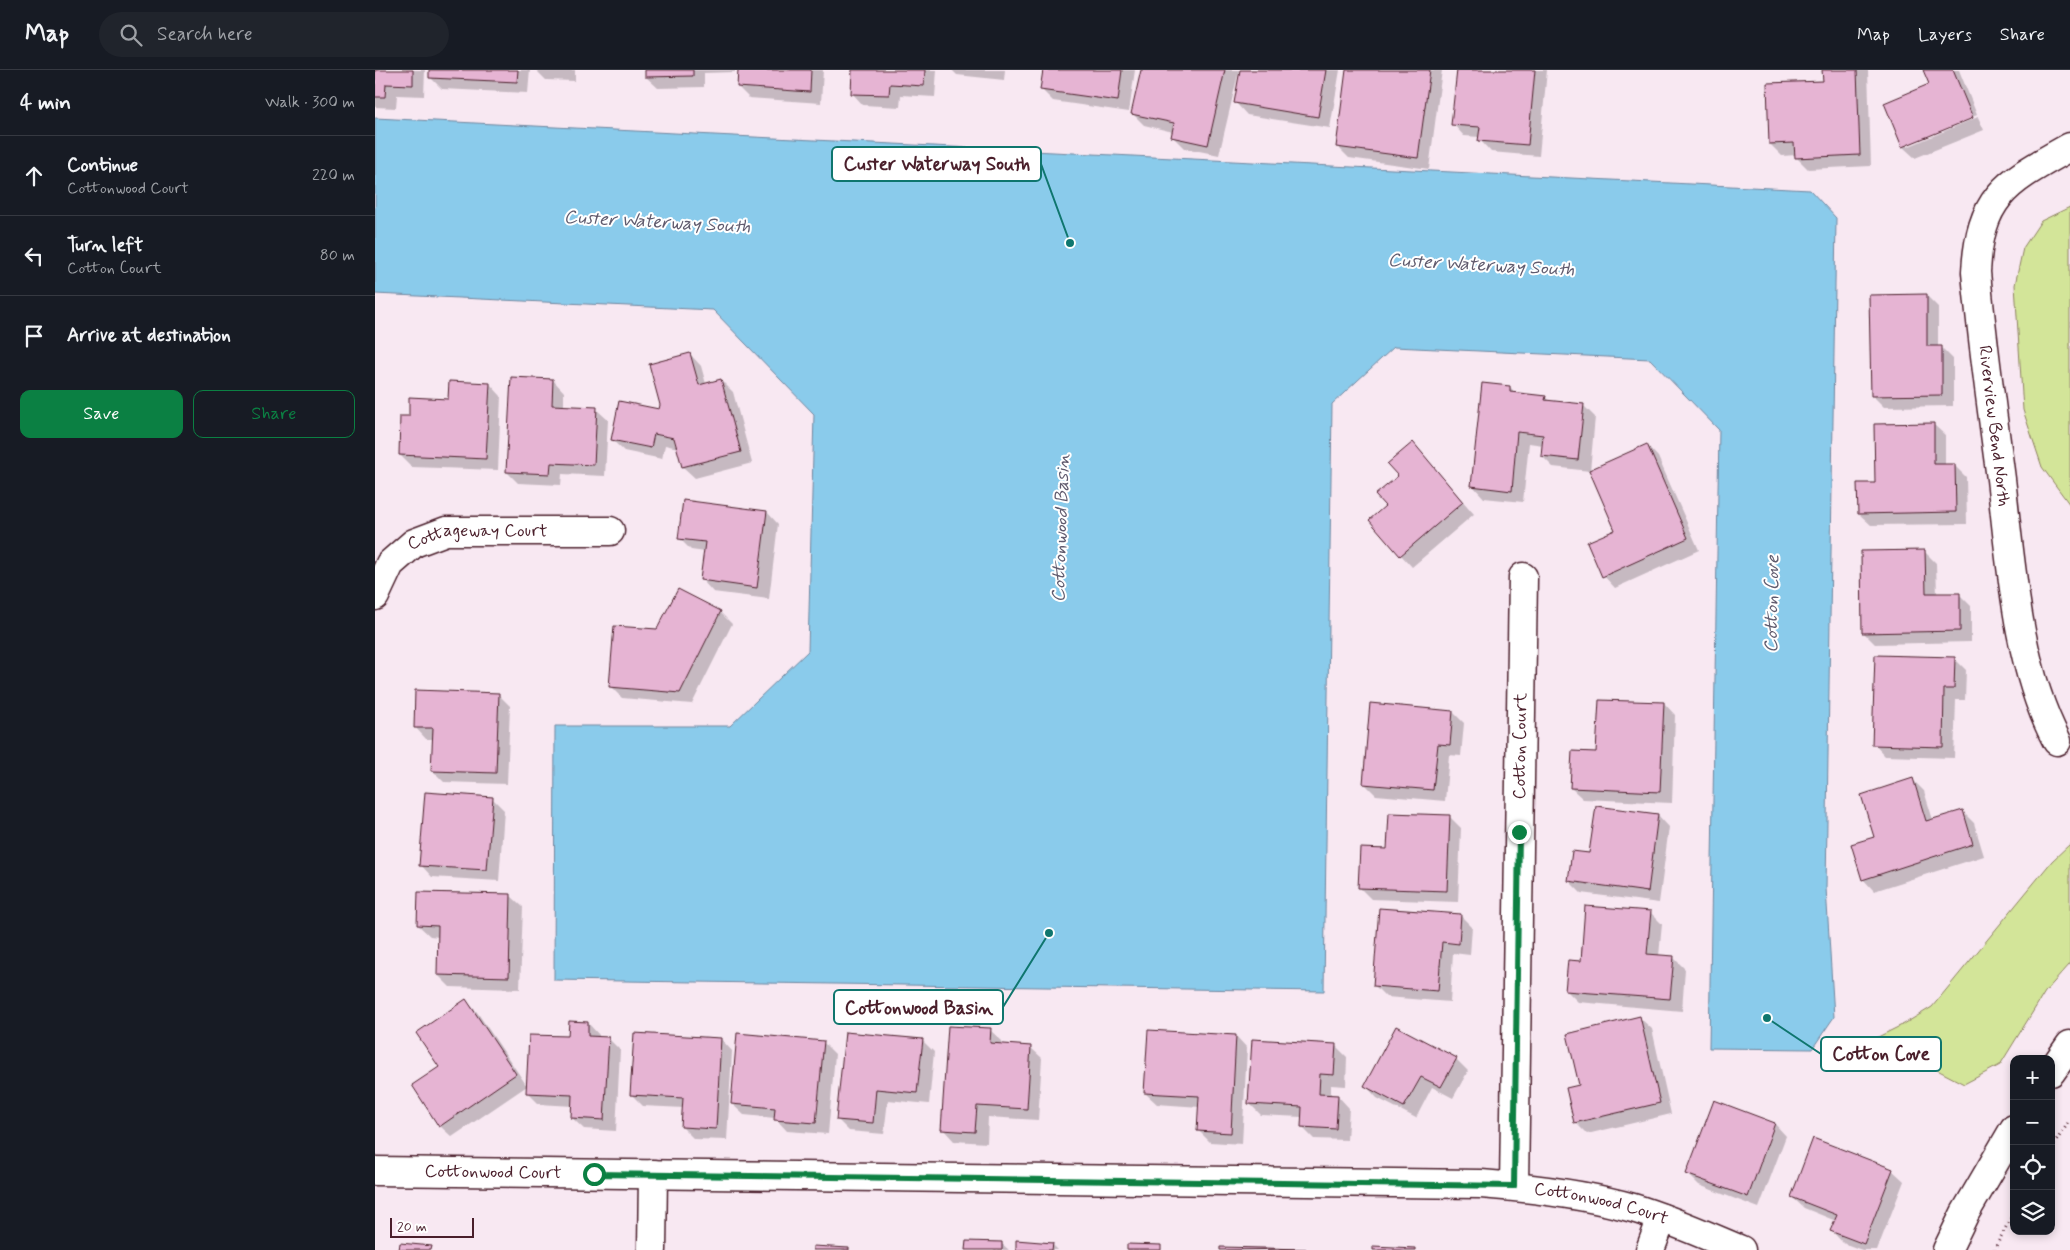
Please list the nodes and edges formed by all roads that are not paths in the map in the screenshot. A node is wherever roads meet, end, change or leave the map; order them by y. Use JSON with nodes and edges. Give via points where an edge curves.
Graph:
{"nodes":[{"id":1,"x":2070,"y":147,"type":"edge"},
{"id":2,"x":610,"y":531,"type":"dead end"},
{"id":3,"x":1523,"y":577,"type":"dead end"},
{"id":4,"x":375,"y":596,"type":"edge"},
{"id":5,"x":2057,"y":741,"type":"dead end"},
{"id":6,"x":2070,"y":1045,"type":"edge"},
{"id":7,"x":2055,"y":1066,"type":"edge"},
{"id":8,"x":2010,"y":1136,"type":"edge"},
{"id":9,"x":375,"y":1172,"type":"edge"},
{"id":10,"x":653,"y":1174,"type":"junction"},
{"id":11,"x":1514,"y":1186,"type":"junction"},
{"id":12,"x":1662,"y":1218,"type":"junction"},
{"id":13,"x":652,"y":1250,"type":"edge"},
{"id":14,"x":1651,"y":1250,"type":"edge"},
{"id":15,"x":1741,"y":1250,"type":"edge"},
{"id":16,"x":1947,"y":1250,"type":"edge"}],
"edges":[{"from":1,"to":5,"type":"street","name":"Riverview Bend North","via":[[2008,185],[1992,206],[1979,235],[1976,272],[2016,596],[2032,681]]},
{"from":2,"to":4,"type":"street","name":"Cottageway Court","via":[[446,531],[414,543],[390,564]]},
{"from":3,"to":11,"type":"street","name":"Cotton Court"},
{"from":6,"to":7,"type":"street"},
{"from":8,"to":16,"type":"street"},
{"from":9,"to":10,"type":"street","name":"Cottonwood Court"},
{"from":10,"to":11,"type":"street","name":"Cottonwood Court"},
{"from":10,"to":13,"type":"street"},
{"from":11,"to":12,"type":"street","name":"Cottonwood Court","via":[[1606,1201]]},
{"from":12,"to":14,"type":"street"},
{"from":12,"to":15,"type":"street","name":"Cottonwood Court"}]}
